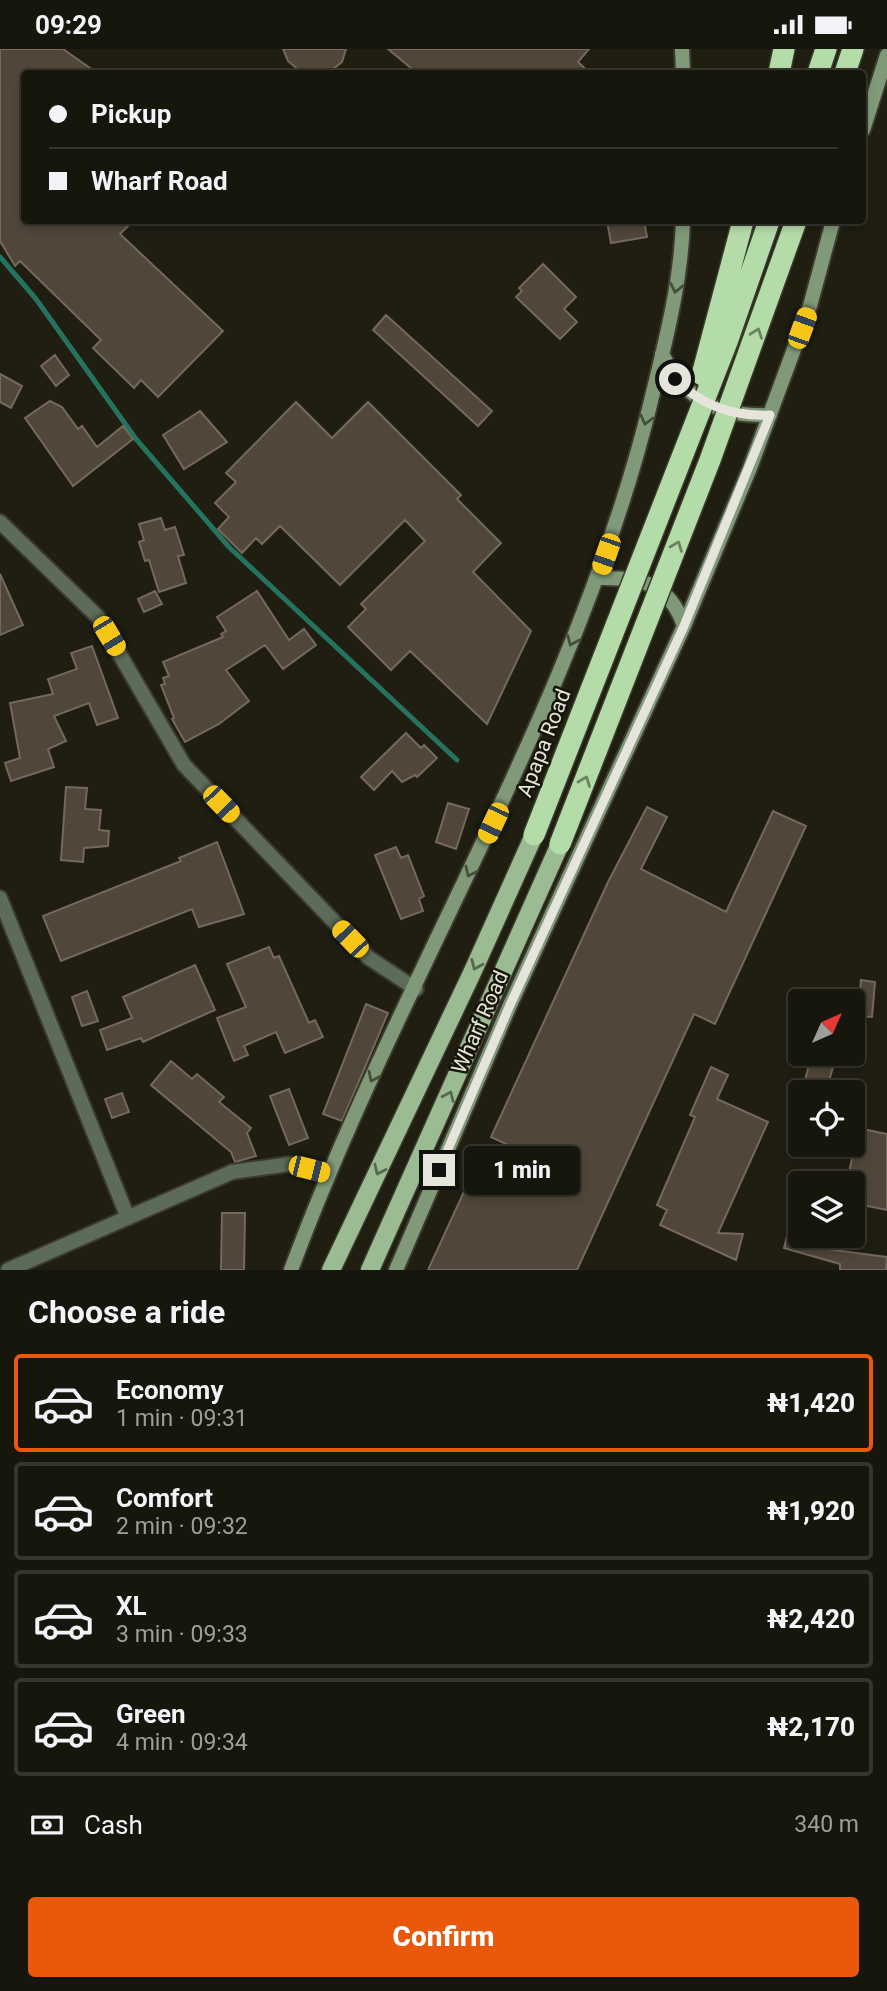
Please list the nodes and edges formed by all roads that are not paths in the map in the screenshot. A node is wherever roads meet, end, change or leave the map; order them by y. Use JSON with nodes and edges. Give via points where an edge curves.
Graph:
{"nodes":[{"id":1,"x":682,"y":49,"type":"edge"},
{"id":2,"x":784,"y":49,"type":"edge"},
{"id":3,"x":826,"y":49,"type":"edge"},
{"id":4,"x":853,"y":49,"type":"edge"},
{"id":5,"x":887,"y":55,"type":"edge"},
{"id":6,"x":682,"y":70,"type":"edge"},
{"id":7,"x":780,"y":70,"type":"edge"},
{"id":8,"x":819,"y":70,"type":"edge"},
{"id":9,"x":846,"y":70,"type":"edge"},
{"id":10,"x":866,"y":121,"type":"edge"},
{"id":11,"x":684,"y":224,"type":"edge"},
{"id":12,"x":742,"y":224,"type":"edge"},
{"id":13,"x":768,"y":224,"type":"edge"},
{"id":14,"x":795,"y":224,"type":"edge"},
{"id":15,"x":832,"y":224,"type":"edge"},
{"id":16,"x":662,"y":354,"type":"junction"},
{"id":17,"x":770,"y":415,"type":"junction"},
{"id":18,"x":675,"y":475,"type":"junction"},
{"id":19,"x":0,"y":522,"type":"edge"},
{"id":20,"x":598,"y":578,"type":"junction"},
{"id":21,"x":684,"y":626,"type":"junction"},
{"id":22,"x":534,"y":835,"type":"joint"},
{"id":23,"x":560,"y":844,"type":"joint"},
{"id":24,"x":0,"y":898,"type":"edge"},
{"id":25,"x":416,"y":989,"type":"junction"},
{"id":26,"x":327,"y":1174,"type":"junction"},
{"id":27,"x":128,"y":1218,"type":"junction"},
{"id":28,"x":8,"y":1270,"type":"edge"},
{"id":29,"x":292,"y":1270,"type":"edge"},
{"id":30,"x":331,"y":1270,"type":"edge"},
{"id":31,"x":370,"y":1270,"type":"edge"},
{"id":32,"x":396,"y":1270,"type":"edge"}],
"edges":[{"from":1,"to":6,"type":"street"},
{"from":2,"to":7,"type":"highway"},
{"from":3,"to":8,"type":"highway"},
{"from":4,"to":9,"type":"highway"},
{"from":5,"to":10,"type":"street"},
{"from":11,"to":16,"type":"street","one_way":true,"via":[[682,261]]},
{"from":12,"to":18,"type":"highway","bridge":true},
{"from":13,"to":18,"type":"highway","name":"Apapa Road","bridge":true},
{"from":23,"to":14,"type":"highway","one_way":true,"bridge":true,"via":[[715,447]]},
{"from":15,"to":17,"type":"street","name":"Wharf Road","via":[[810,306]]},
{"from":16,"to":17,"type":"street","via":[[675,379],[693,397],[744,416]]},
{"from":16,"to":20,"type":"street","one_way":true,"via":[[633,471]]},
{"from":17,"to":21,"type":"street","name":"Wharf Road"},
{"from":18,"to":22,"type":"highway","name":"Apapa Road","bridge":true},
{"from":19,"to":25,"type":"street","via":[[98,617],[184,765],[369,958]]},
{"from":20,"to":21,"type":"street","via":[[624,577],[649,583],[678,607]]},
{"from":20,"to":25,"type":"street","one_way":true,"via":[[526,752]]},
{"from":21,"to":32,"type":"street","name":"Wharf Road"},
{"from":22,"to":30,"type":"main road","name":"Apapa Road","one_way":true},
{"from":31,"to":23,"type":"main road","one_way":true},
{"from":24,"to":27,"type":"street"},
{"from":25,"to":26,"type":"street","one_way":true},
{"from":26,"to":27,"type":"street","via":[[290,1164],[232,1172]]},
{"from":26,"to":29,"type":"street"},
{"from":27,"to":28,"type":"street"}]}
